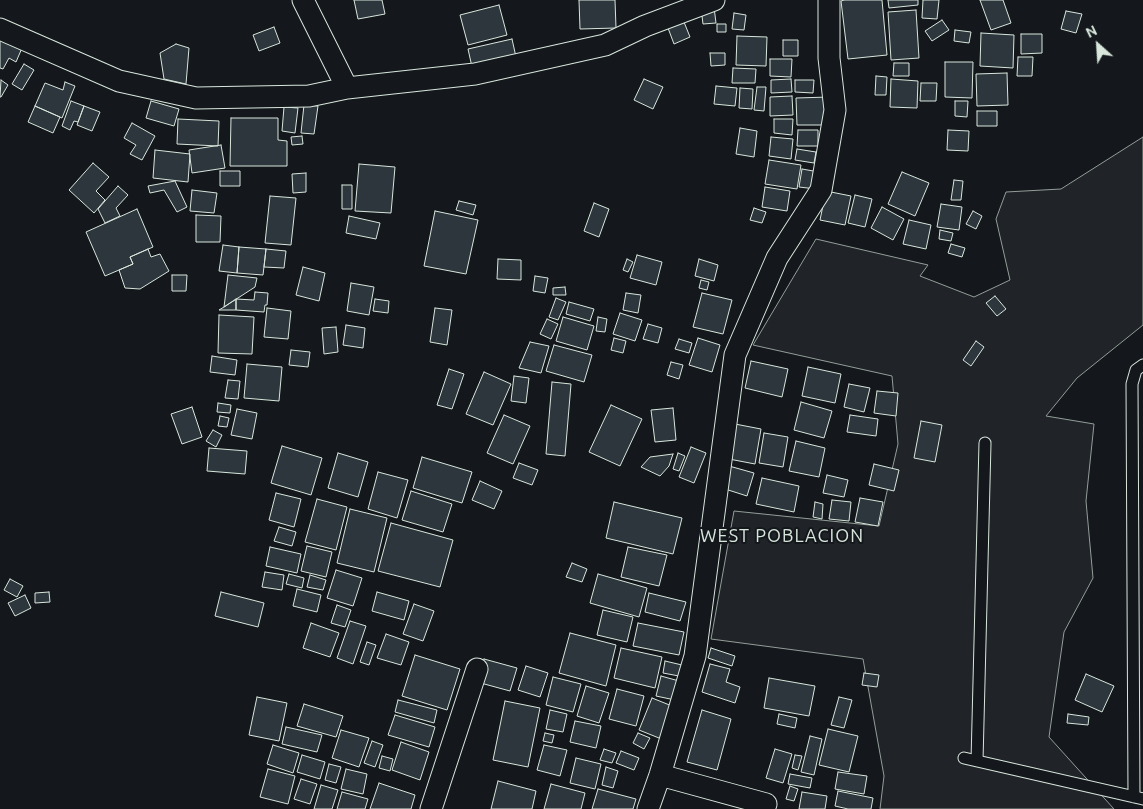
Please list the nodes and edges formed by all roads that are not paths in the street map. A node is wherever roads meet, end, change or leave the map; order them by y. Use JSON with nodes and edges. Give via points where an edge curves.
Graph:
{"nodes":[{"id":1,"x":303,"y":0,"type":"edge"},
{"id":2,"x":714,"y":0,"type":"edge"},
{"id":3,"x":829,"y":0,"type":"edge"},
{"id":4,"x":0,"y":29,"type":"edge"},
{"id":5,"x":346,"y":88,"type":"junction"},
{"id":6,"x":1143,"y":365,"type":"edge"},
{"id":7,"x":985,"y":443,"type":"dead end"},
{"id":8,"x":477,"y":669,"type":"dead end"},
{"id":9,"x":964,"y":758,"type":"dead end"},
{"id":10,"x":977,"y":761,"type":"junction"},
{"id":11,"x":660,"y":775,"type":"junction"},
{"id":12,"x":1138,"y":798,"type":"edge"},
{"id":13,"x":766,"y":804,"type":"dead end"},
{"id":14,"x":431,"y":809,"type":"edge"},
{"id":15,"x":648,"y":809,"type":"edge"}],
"edges":[{"from":1,"to":5,"type":"street"},
{"from":2,"to":5,"type":"street","via":[[605,45],[475,74]]},
{"from":3,"to":11,"type":"street","via":[[829,58],[835,110],[821,190],[776,258],[735,355],[695,656]]},
{"from":4,"to":5,"type":"street","via":[[119,82],[196,98],[309,96]]},
{"from":6,"to":12,"type":"lane","via":[[1136,370],[1132,384]]},
{"from":7,"to":10,"type":"lane"},
{"from":8,"to":14,"type":"street"},
{"from":9,"to":10,"type":"lane"},
{"from":10,"to":12,"type":"lane"},
{"from":11,"to":13,"type":"street"},
{"from":11,"to":15,"type":"street"}]}
